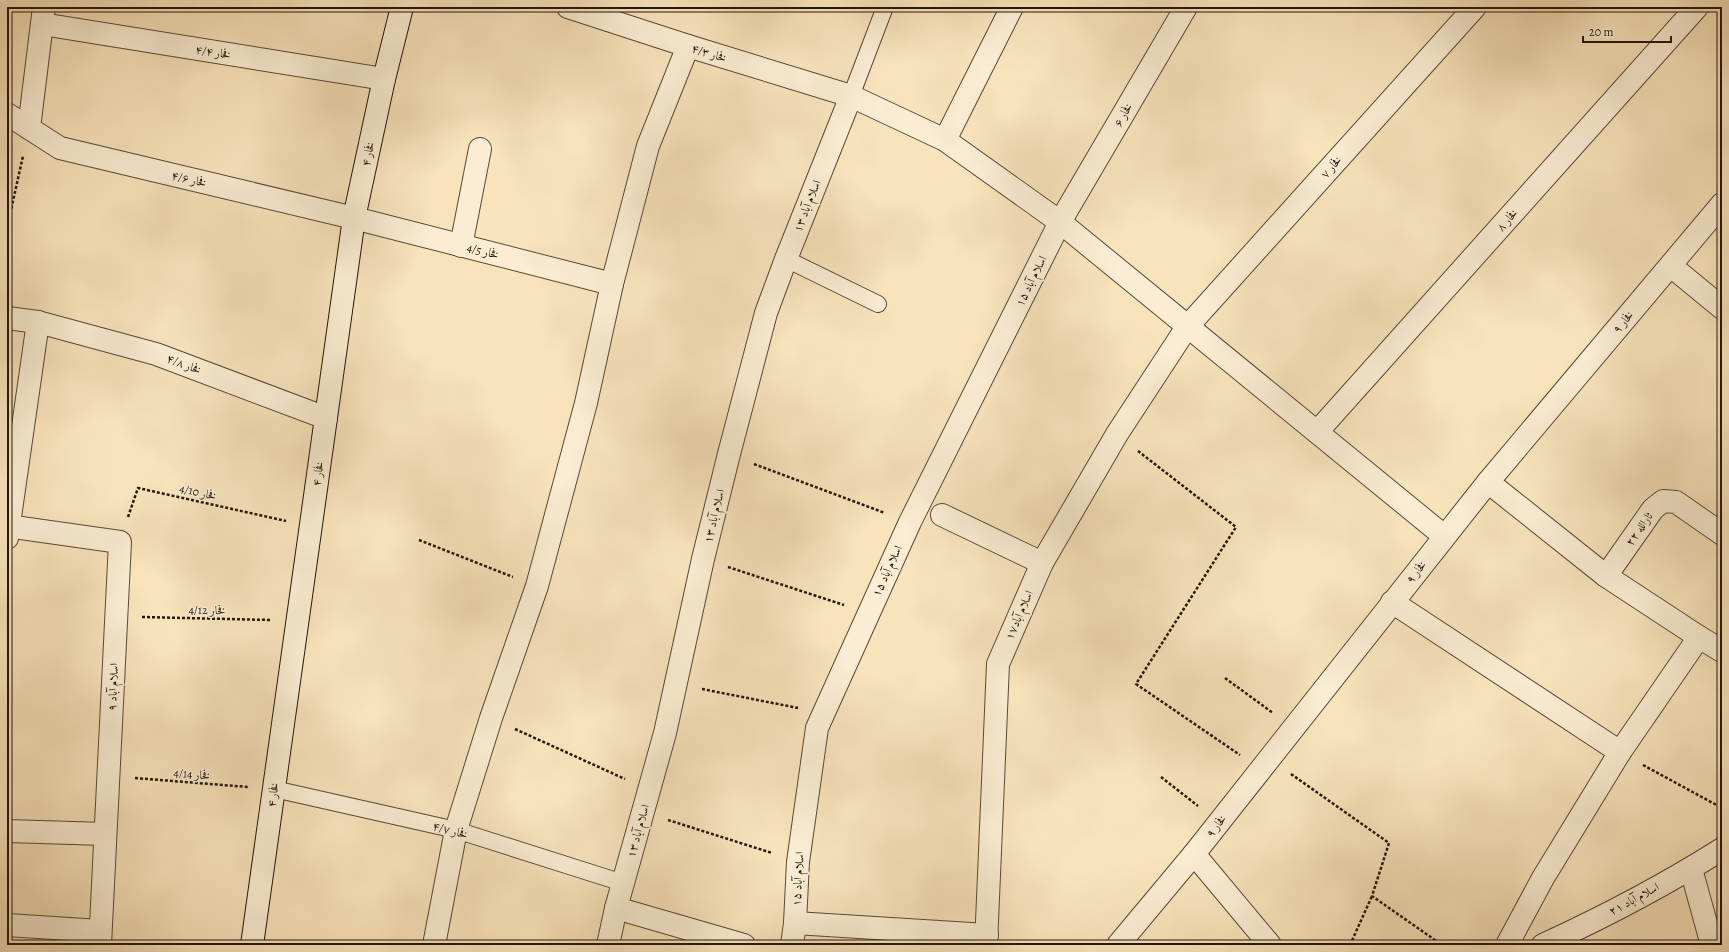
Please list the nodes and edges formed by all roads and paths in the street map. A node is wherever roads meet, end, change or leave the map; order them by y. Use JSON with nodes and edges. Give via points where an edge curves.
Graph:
{"nodes":[{"id":1,"x":402,"y":7,"type":"edge"},
{"id":2,"x":885,"y":7,"type":"edge"},
{"id":3,"x":1012,"y":7,"type":"edge"},
{"id":4,"x":1186,"y":7,"type":"edge"},
{"id":5,"x":1475,"y":7,"type":"edge"},
{"id":6,"x":1697,"y":7,"type":"edge"},
{"id":7,"x":575,"y":8,"type":"edge"},
{"id":8,"x":43,"y":16,"type":"edge"},
{"id":9,"x":688,"y":46,"type":"junction"},
{"id":10,"x":384,"y":79,"type":"junction"},
{"id":11,"x":851,"y":96,"type":"junction"},
{"id":12,"x":7,"y":114,"type":"edge"},
{"id":13,"x":29,"y":128,"type":"junction"},
{"id":14,"x":945,"y":140,"type":"junction"},
{"id":15,"x":480,"y":149,"type":"dead end"},
{"id":16,"x":1722,"y":204,"type":"edge"},
{"id":17,"x":354,"y":218,"type":"junction"},
{"id":18,"x":1060,"y":222,"type":"junction"},
{"id":19,"x":7,"y":228,"type":"edge"},
{"id":20,"x":460,"y":246,"type":"junction"},
{"id":21,"x":786,"y":259,"type":"junction"},
{"id":22,"x":1671,"y":266,"type":"junction"},
{"id":23,"x":612,"y":284,"type":"junction"},
{"id":24,"x":878,"y":304,"type":"dead end"},
{"id":25,"x":1722,"y":308,"type":"edge"},
{"id":26,"x":7,"y":318,"type":"edge"},
{"id":27,"x":38,"y":322,"type":"junction"},
{"id":28,"x":1187,"y":327,"type":"junction"},
{"id":29,"x":326,"y":418,"type":"junction"},
{"id":30,"x":1317,"y":432,"type":"junction"},
{"id":31,"x":1117,"y":434,"type":"junction"},
{"id":32,"x":729,"y":454,"type":"junction"},
{"id":33,"x":1488,"y":482,"type":"junction"},
{"id":34,"x":942,"y":515,"type":"dead end"},
{"id":35,"x":910,"y":522,"type":"junction"},
{"id":36,"x":310,"y":527,"type":"junction"},
{"id":37,"x":8,"y":530,"type":"edge"},
{"id":38,"x":1722,"y":534,"type":"edge"},
{"id":39,"x":1444,"y":536,"type":"junction"},
{"id":40,"x":418,"y":540,"type":"dead end"},
{"id":41,"x":120,"y":542,"type":"junction"},
{"id":42,"x":703,"y":559,"type":"junction"},
{"id":43,"x":1042,"y":563,"type":"junction"},
{"id":44,"x":1606,"y":576,"type":"junction"},
{"id":45,"x":537,"y":586,"type":"junction"},
{"id":46,"x":1392,"y":602,"type":"junction"},
{"id":47,"x":868,"y":612,"type":"junction"},
{"id":48,"x":116,"y":616,"type":"junction"},
{"id":49,"x":297,"y":621,"type":"junction"},
{"id":50,"x":1699,"y":637,"type":"junction"},
{"id":51,"x":1722,"y":650,"type":"edge"},
{"id":52,"x":1225,"y":678,"type":"dead end"},
{"id":53,"x":676,"y":684,"type":"junction"},
{"id":54,"x":824,"y":713,"type":"junction"},
{"id":55,"x":491,"y":718,"type":"junction"},
{"id":56,"x":1293,"y":728,"type":"junction"},
{"id":57,"x":1620,"y":752,"type":"junction"},
{"id":58,"x":1264,"y":764,"type":"junction"},
{"id":59,"x":109,"y":776,"type":"junction"},
{"id":60,"x":1161,"y":777,"type":"dead end"},
{"id":61,"x":274,"y":790,"type":"junction"},
{"id":62,"x":650,"y":790,"type":"junction"},
{"id":63,"x":1722,"y":808,"type":"edge"},
{"id":64,"x":643,"y":812,"type":"junction"},
{"id":65,"x":1219,"y":822,"type":"junction"},
{"id":66,"x":456,"y":830,"type":"junction"},
{"id":67,"x":7,"y":831,"type":"edge"},
{"id":68,"x":105,"y":834,"type":"junction"},
{"id":69,"x":1722,"y":850,"type":"edge"},
{"id":70,"x":1194,"y":854,"type":"junction"},
{"id":71,"x":798,"y":862,"type":"junction"},
{"id":72,"x":1691,"y":869,"type":"junction"},
{"id":73,"x":623,"y":883,"type":"junction"},
{"id":74,"x":1372,"y":896,"type":"junction"},
{"id":75,"x":616,"y":908,"type":"junction"},
{"id":76,"x":795,"y":923,"type":"junction"},
{"id":77,"x":7,"y":925,"type":"edge"},
{"id":78,"x":100,"y":938,"type":"edge"},
{"id":79,"x":1578,"y":938,"type":"edge"},
{"id":80,"x":986,"y":940,"type":"edge"},
{"id":81,"x":252,"y":945,"type":"edge"},
{"id":82,"x":434,"y":945,"type":"edge"},
{"id":83,"x":608,"y":945,"type":"edge"},
{"id":84,"x":744,"y":945,"type":"edge"},
{"id":85,"x":792,"y":945,"type":"edge"},
{"id":86,"x":1118,"y":945,"type":"edge"},
{"id":87,"x":1270,"y":945,"type":"edge"},
{"id":88,"x":1350,"y":945,"type":"edge"},
{"id":89,"x":1442,"y":945,"type":"edge"},
{"id":90,"x":1507,"y":945,"type":"edge"},
{"id":91,"x":1543,"y":945,"type":"edge"},
{"id":92,"x":1712,"y":945,"type":"edge"}],
"edges":[{"from":1,"to":10,"type":"street","name":"فخار ۴"},
{"from":2,"to":11,"type":"lane"},
{"from":3,"to":14,"type":"street"},
{"from":4,"to":18,"type":"street","name":"فخار ۶"},
{"from":5,"to":28,"type":"street","name":"فخار ۷"},
{"from":6,"to":30,"type":"street","name":"فخار ۸"},
{"from":7,"to":9,"type":"street","name":"فخار ۴/۳"},
{"from":8,"to":10,"type":"street","name":"فخار ۴/۴"},
{"from":8,"to":13,"type":"street"},
{"from":9,"to":11,"type":"street","name":"فخار ۴/۳"},
{"from":9,"to":23,"type":"street","via":[[648,146]]},
{"from":10,"to":17,"type":"street","name":"فخار ۴"},
{"from":11,"to":14,"type":"street","name":"فخار ۴/۳"},
{"from":11,"to":21,"type":"street","name":"اسلام آباد ۱۳"},
{"from":12,"to":13,"type":"street","name":"فخار ۴/۶"},
{"from":13,"to":17,"type":"street","name":"فخار ۴/۶","via":[[60,148]]},
{"from":13,"to":19,"type":"path"},
{"from":14,"to":18,"type":"street","name":"فخار ۴/۳"},
{"from":15,"to":20,"type":"street"},
{"from":16,"to":22,"type":"street","name":"فخار ۹"},
{"from":17,"to":20,"type":"street","name":"فخار 4/5"},
{"from":17,"to":29,"type":"street","name":"فخار ۴"},
{"from":18,"to":28,"type":"street","name":"فخار ۴/۳"},
{"from":18,"to":35,"type":"street","name":"اسلام آباد ۱۵"},
{"from":20,"to":23,"type":"street","name":"فخار 4/5"},
{"from":21,"to":24,"type":"lane"},
{"from":21,"to":32,"type":"street","name":"اسلام آباد ۱۳","via":[[766,313]]},
{"from":22,"to":25,"type":"street"},
{"from":22,"to":33,"type":"street","name":"فخار ۹"},
{"from":23,"to":45,"type":"street","via":[[586,403]]},
{"from":26,"to":27,"type":"street","name":"فخار ۴/۸"},
{"from":27,"to":29,"type":"street","name":"فخار ۴/۸","via":[[156,354]]},
{"from":27,"to":37,"type":"street"},
{"from":28,"to":30,"type":"street","name":"فخار ۴/۳"},
{"from":28,"to":31,"type":"street","name":"اسلام آباد۱۷"},
{"from":29,"to":36,"type":"street","name":"فخار ۴"},
{"from":30,"to":39,"type":"street","name":"فخار ۴/۳"},
{"from":31,"to":43,"type":"street","name":"اسلام آباد۱۷"},
{"from":31,"to":58,"type":"path","via":[[1236,526],[1136,684]]},
{"from":32,"to":35,"type":"path"},
{"from":32,"to":42,"type":"street","name":"اسلام آباد ۱۳"},
{"from":33,"to":39,"type":"street","name":"فخار ۹"},
{"from":33,"to":44,"type":"street"},
{"from":34,"to":43,"type":"street"},
{"from":35,"to":47,"type":"street","name":"اسلام آباد ۱۵"},
{"from":36,"to":41,"type":"path","name":"فخار 4/10","via":[[138,488]]},
{"from":36,"to":49,"type":"street","name":"فخار ۴"},
{"from":37,"to":41,"type":"street"},
{"from":38,"to":44,"type":"street","name":"ثارالله ۲۲","via":[[1676,502],[1663,501],[1653,509]]},
{"from":39,"to":46,"type":"street","name":"فخار ۹"},
{"from":40,"to":45,"type":"path"},
{"from":41,"to":48,"type":"street","name":"اسلام آباد ۹"},
{"from":42,"to":47,"type":"path"},
{"from":42,"to":53,"type":"street","name":"اسلام آباد ۱۳"},
{"from":43,"to":80,"type":"street","name":"اسلام آباد۱۷","via":[[998,664]]},
{"from":44,"to":50,"type":"street"},
{"from":45,"to":55,"type":"street"},
{"from":46,"to":56,"type":"street","name":"فخار ۹"},
{"from":46,"to":57,"type":"street"},
{"from":47,"to":54,"type":"street","name":"اسلام آباد ۱۵"},
{"from":48,"to":49,"type":"path","name":"فخار 4/12"},
{"from":48,"to":59,"type":"street","name":"اسلام آباد ۹"},
{"from":49,"to":61,"type":"street","name":"فخار ۴"},
{"from":50,"to":51,"type":"street"},
{"from":50,"to":57,"type":"street"},
{"from":52,"to":56,"type":"path"},
{"from":53,"to":54,"type":"path"},
{"from":53,"to":62,"type":"street","name":"اسلام آباد ۱۳"},
{"from":54,"to":71,"type":"street","name":"اسلام آباد ۱۵","via":[[817,728]]},
{"from":55,"to":62,"type":"path"},
{"from":55,"to":66,"type":"street"},
{"from":56,"to":58,"type":"street","name":"فخار ۹"},
{"from":57,"to":63,"type":"path"},
{"from":57,"to":90,"type":"street","via":[[1543,878]]},
{"from":58,"to":65,"type":"street","name":"فخار ۹"},
{"from":58,"to":74,"type":"path","via":[[1389,843]]},
{"from":59,"to":61,"type":"path","name":"فخار 4/14"},
{"from":59,"to":68,"type":"street","name":"اسلام آباد ۹"},
{"from":60,"to":65,"type":"path"},
{"from":61,"to":66,"type":"lane","name":"فخار ۴/۷"},
{"from":61,"to":81,"type":"street","name":"فخار ۴"},
{"from":62,"to":64,"type":"street","name":"اسلام آباد ۱۳"},
{"from":64,"to":71,"type":"path"},
{"from":64,"to":73,"type":"street","name":"اسلام آباد ۱۳"},
{"from":65,"to":70,"type":"street","name":"فخار ۹"},
{"from":66,"to":73,"type":"lane","name":"فخار ۴/۷"},
{"from":66,"to":82,"type":"street"},
{"from":67,"to":68,"type":"street"},
{"from":68,"to":78,"type":"street","name":"اسلام آباد ۹"},
{"from":69,"to":72,"type":"street","name":"اسلام آباد ۲۱"},
{"from":70,"to":86,"type":"street","name":"فخار ۹"},
{"from":70,"to":87,"type":"street"},
{"from":71,"to":76,"type":"street","name":"اسلام آباد ۱۵"},
{"from":72,"to":79,"type":"street","name":"اسلام آباد ۲۱"},
{"from":72,"to":92,"type":"street"},
{"from":73,"to":75,"type":"street","name":"اسلام آباد ۱۳"},
{"from":74,"to":88,"type":"path"},
{"from":74,"to":89,"type":"path"},
{"from":75,"to":83,"type":"street","name":"اسلام آباد ۱۳"},
{"from":75,"to":84,"type":"street"},
{"from":76,"to":80,"type":"street"},
{"from":76,"to":85,"type":"street","name":"اسلام آباد ۱۵"},
{"from":77,"to":78,"type":"street"},
{"from":79,"to":91,"type":"street","name":"اسلام آباد ۲۱"}]}
